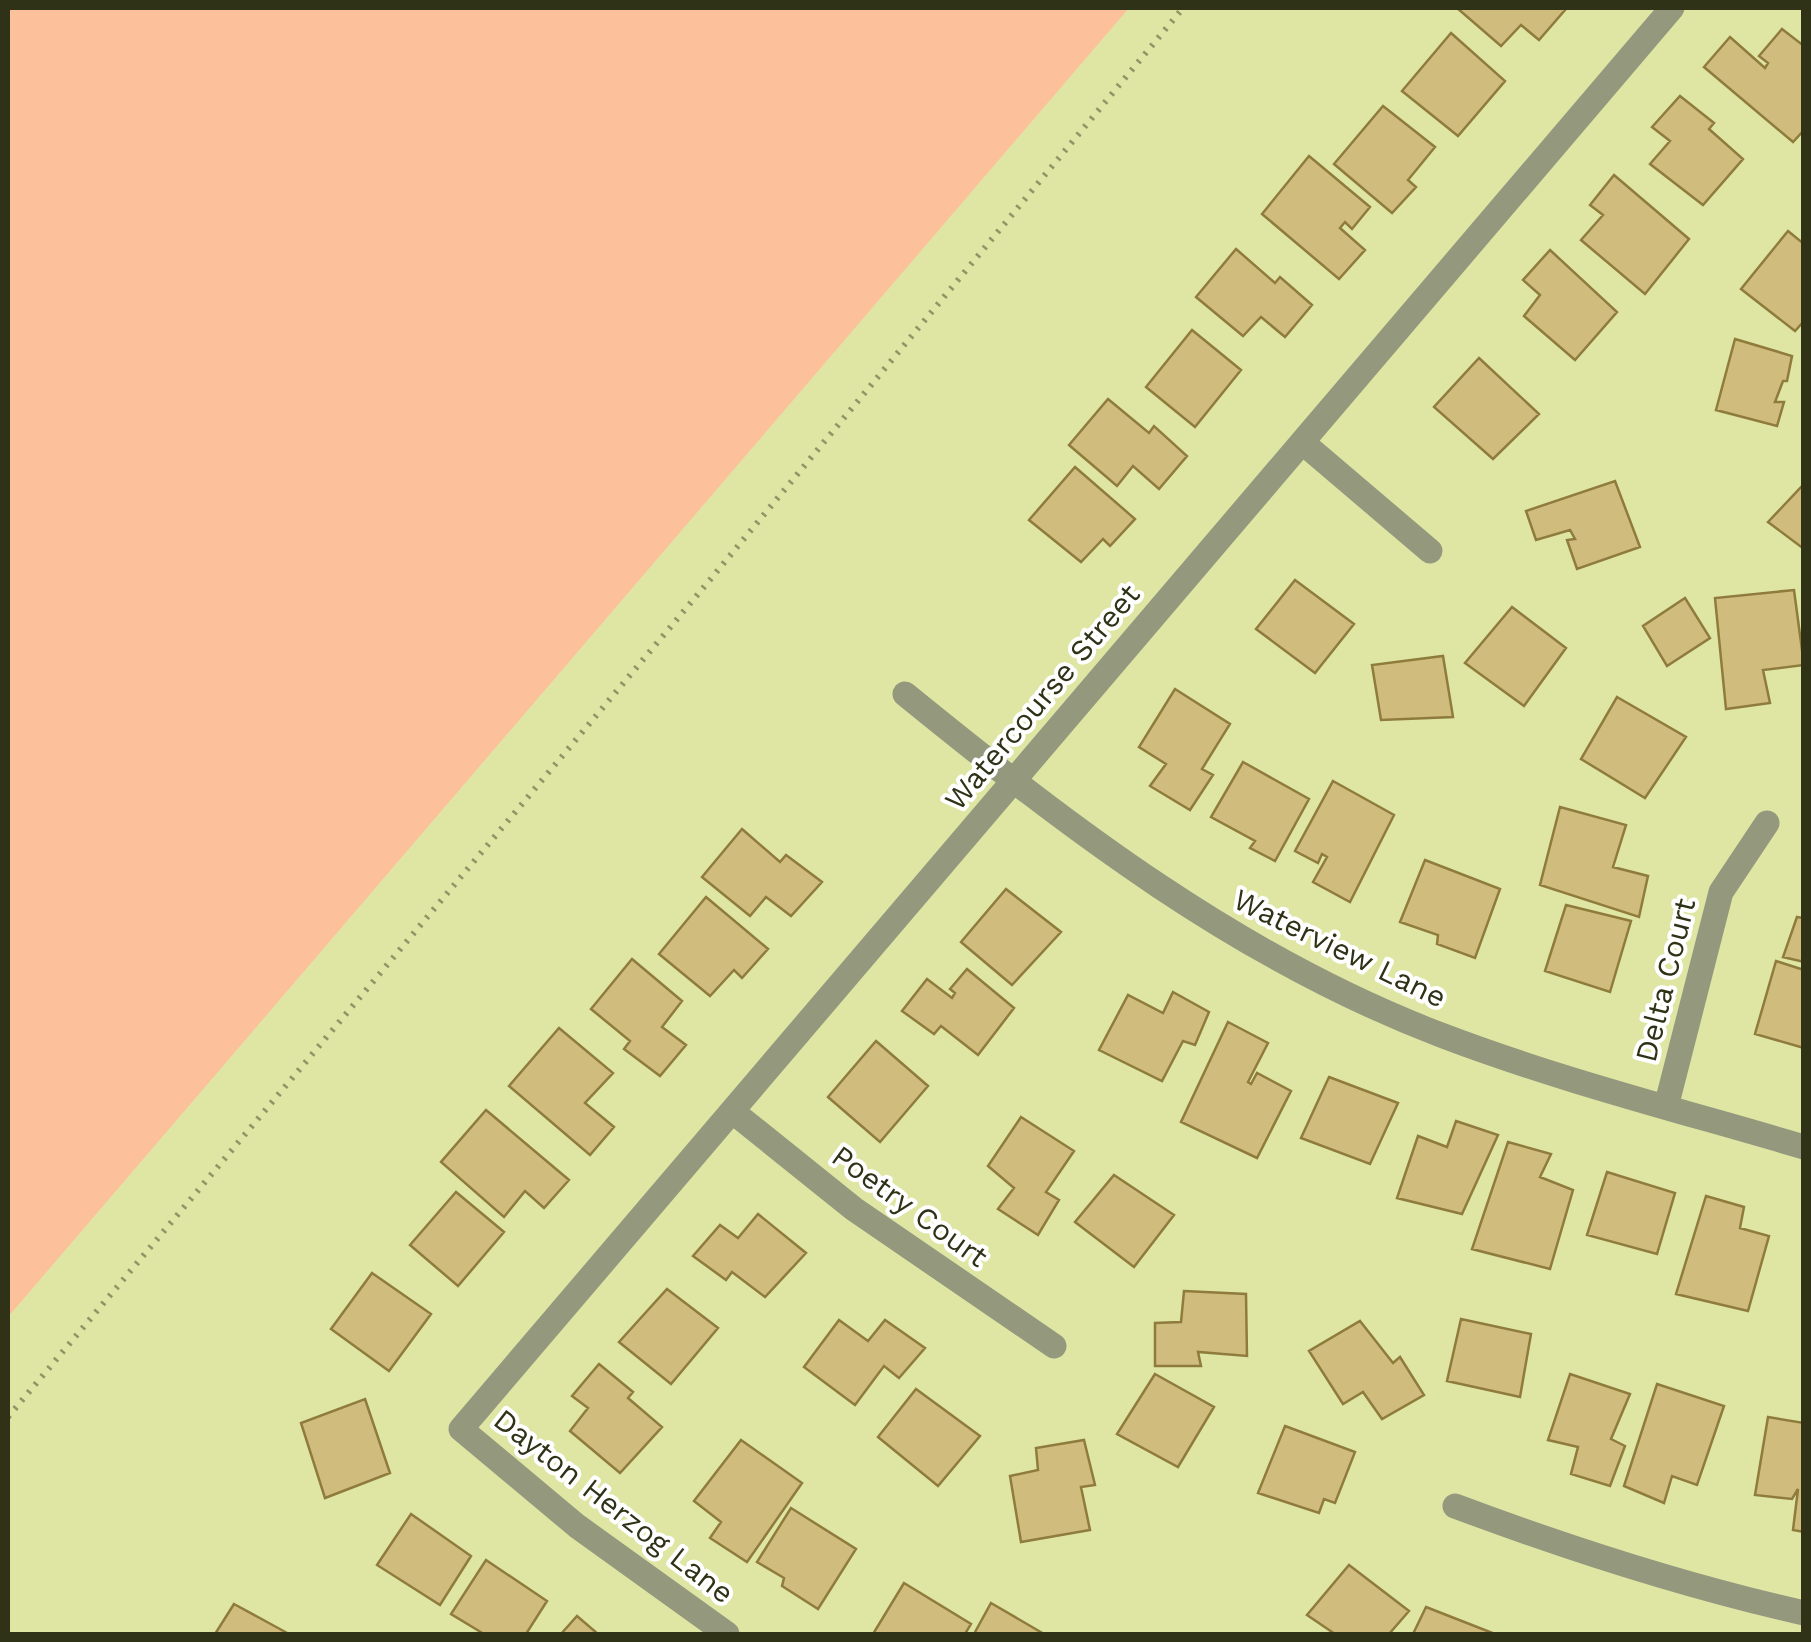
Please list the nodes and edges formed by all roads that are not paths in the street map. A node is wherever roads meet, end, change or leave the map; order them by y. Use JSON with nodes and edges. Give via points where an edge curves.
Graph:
{"nodes":[{"id":1,"x":1672,"y":8,"type":"edge"},
{"id":2,"x":1302,"y":442,"type":"junction"},
{"id":3,"x":1430,"y":552,"type":"dead end"},
{"id":4,"x":905,"y":694,"type":"dead end"},
{"id":5,"x":1013,"y":782,"type":"junction"},
{"id":6,"x":1767,"y":823,"type":"dead end"},
{"id":7,"x":1666,"y":1106,"type":"junction"},
{"id":8,"x":732,"y":1111,"type":"junction"},
{"id":9,"x":1804,"y":1147,"type":"edge"},
{"id":10,"x":1054,"y":1346,"type":"dead end"},
{"id":11,"x":461,"y":1429,"type":"joint"},
{"id":12,"x":1454,"y":1506,"type":"dead end"},
{"id":13,"x":1804,"y":1613,"type":"edge"},
{"id":14,"x":727,"y":1634,"type":"edge"}],
"edges":[{"from":1,"to":2,"type":"street","name":"Watercourse Street"},
{"from":2,"to":3,"type":"street"},
{"from":2,"to":5,"type":"street","name":"Watercourse Street"},
{"from":4,"to":5,"type":"street","name":"Waterview Lane"},
{"from":5,"to":7,"type":"street","name":"Waterview Lane","via":[[1110,856],[1222,928],[1327,984],[1438,1034]]},
{"from":5,"to":8,"type":"street","name":"Watercourse Street"},
{"from":6,"to":7,"type":"street","name":"Delta Court","via":[[1721,892]]},
{"from":7,"to":9,"type":"street","name":"Waterview Lane"},
{"from":8,"to":10,"type":"street","name":"Poetry Court","via":[[854,1209]]},
{"from":8,"to":11,"type":"street","name":"Watercourse Street"},
{"from":11,"to":14,"type":"street","name":"Dayton Herzog Lane","via":[[577,1526]]},
{"from":12,"to":13,"type":"street","via":[[1576,1552]]}]}
